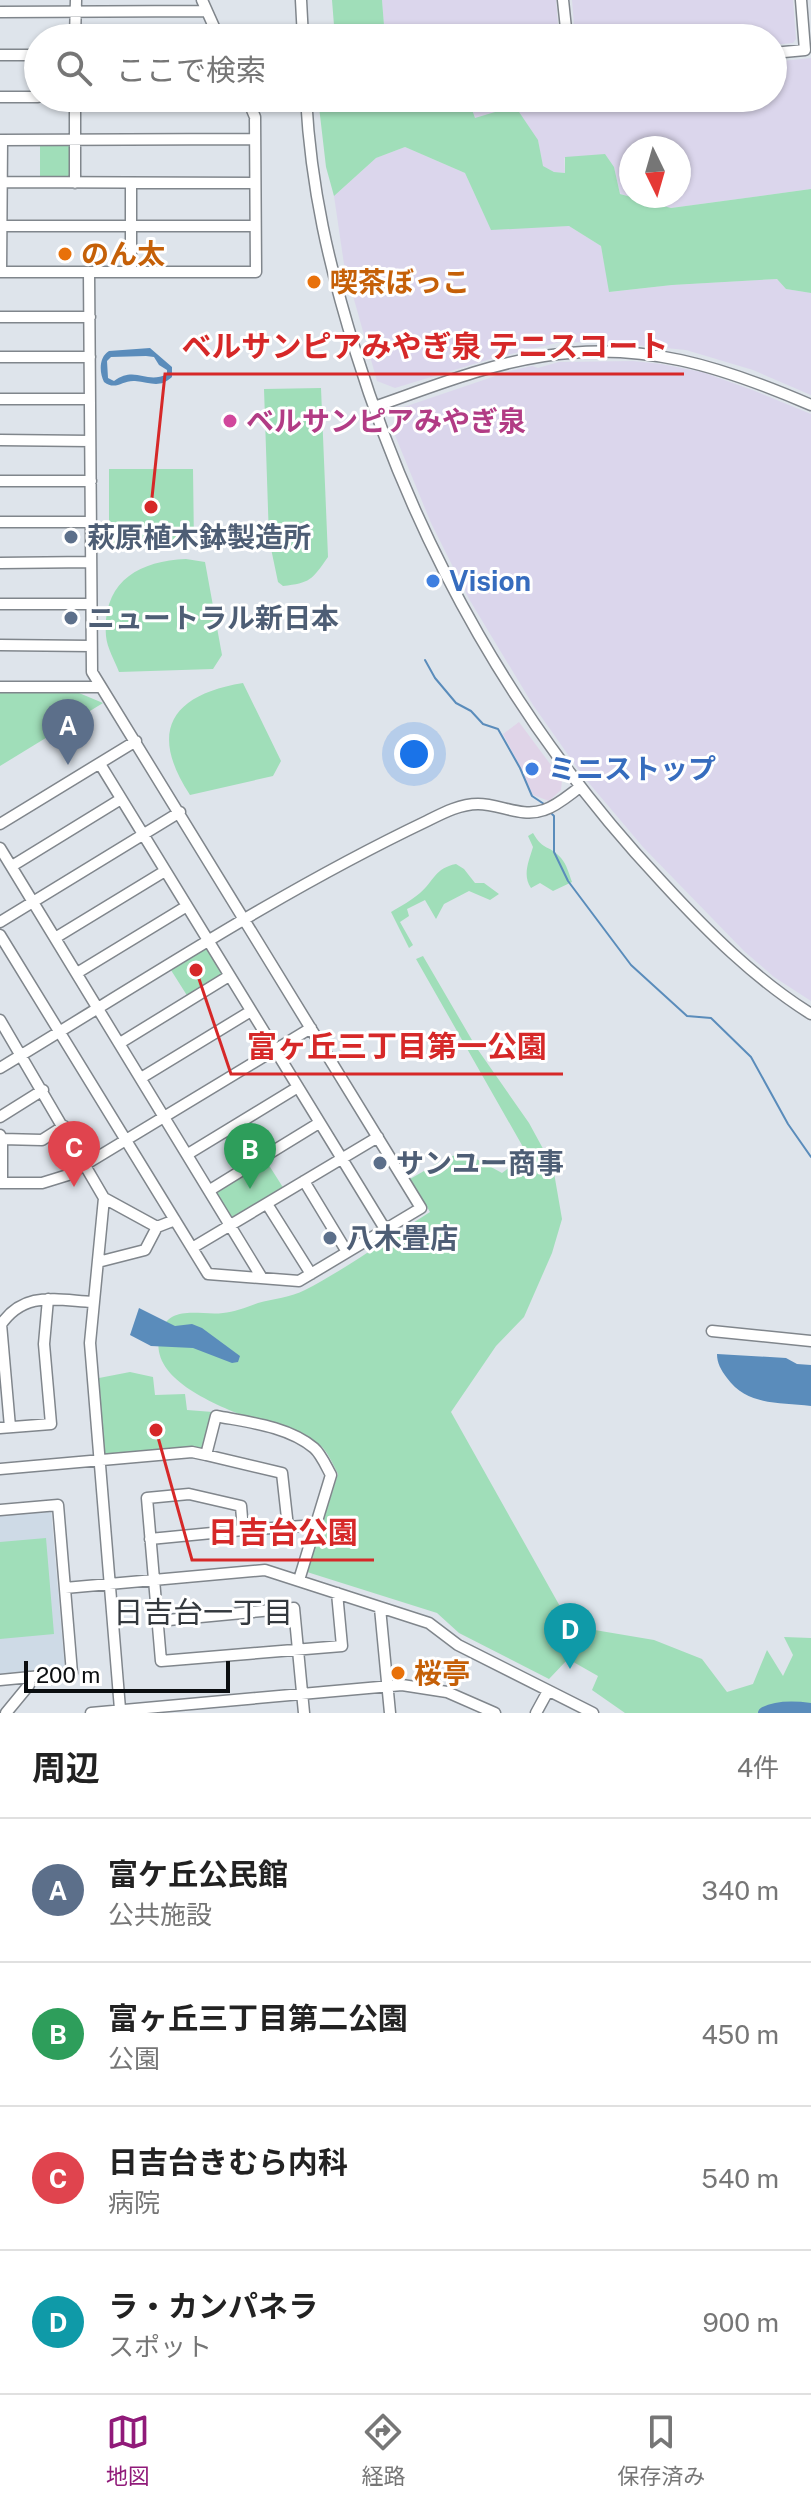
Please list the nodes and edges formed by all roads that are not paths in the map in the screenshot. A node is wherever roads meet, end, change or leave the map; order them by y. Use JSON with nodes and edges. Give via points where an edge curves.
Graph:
{"nodes":[{"id":1,"x":301,"y":0,"type":"edge"},
{"id":2,"x":563,"y":0,"type":"edge"},
{"id":3,"x":801,"y":0,"type":"edge"},
{"id":4,"x":76,"y":6,"type":"edge"},
{"id":5,"x":205,"y":6,"type":"edge"},
{"id":6,"x":0,"y":12,"type":"edge"},
{"id":7,"x":302,"y":24,"type":"edge"},
{"id":8,"x":566,"y":24,"type":"edge"},
{"id":9,"x":787,"y":52,"type":"edge"},
{"id":10,"x":0,"y":55,"type":"edge"},
{"id":11,"x":24,"y":55,"type":"edge"},
{"id":12,"x":0,"y":97,"type":"edge"},
{"id":13,"x":24,"y":97,"type":"edge"},
{"id":14,"x":75,"y":112,"type":"edge"},
{"id":15,"x":253,"y":112,"type":"edge"},
{"id":16,"x":307,"y":112,"type":"edge"},
{"id":17,"x":76,"y":139,"type":"junction"},
{"id":18,"x":255,"y":139,"type":"junction"},
{"id":19,"x":1,"y":140,"type":"edge"},
{"id":20,"x":0,"y":182,"type":"edge"},
{"id":21,"x":75,"y":183,"type":"junction"},
{"id":22,"x":131,"y":183,"type":"junction"},
{"id":23,"x":255,"y":183,"type":"junction"},
{"id":24,"x":1,"y":226,"type":"edge"},
{"id":25,"x":131,"y":226,"type":"junction"},
{"id":26,"x":255,"y":226,"type":"junction"},
{"id":27,"x":1,"y":272,"type":"edge"},
{"id":28,"x":89,"y":272,"type":"junction"},
{"id":29,"x":131,"y":272,"type":"junction"},
{"id":30,"x":0,"y":317,"type":"edge"},
{"id":31,"x":90,"y":317,"type":"junction"},
{"id":32,"x":0,"y":357,"type":"edge"},
{"id":33,"x":90,"y":357,"type":"junction"},
{"id":34,"x":0,"y":399,"type":"edge"},
{"id":35,"x":90,"y":399,"type":"junction"},
{"id":36,"x":811,"y":405,"type":"edge"},
{"id":37,"x":374,"y":407,"type":"junction"},
{"id":38,"x":0,"y":440,"type":"edge"},
{"id":39,"x":90,"y":441,"type":"junction"},
{"id":40,"x":0,"y":481,"type":"edge"},
{"id":41,"x":91,"y":481,"type":"junction"},
{"id":42,"x":0,"y":522,"type":"edge"},
{"id":43,"x":91,"y":522,"type":"junction"},
{"id":44,"x":91,"y":562,"type":"junction"},
{"id":45,"x":0,"y":563,"type":"edge"},
{"id":46,"x":0,"y":604,"type":"edge"},
{"id":47,"x":91,"y":604,"type":"junction"},
{"id":48,"x":0,"y":645,"type":"edge"},
{"id":49,"x":91,"y":646,"type":"junction"},
{"id":50,"x":0,"y":687,"type":"edge"},
{"id":51,"x":101,"y":687,"type":"junction"},
{"id":52,"x":136,"y":741,"type":"junction"},
{"id":53,"x":100,"y":764,"type":"junction"},
{"id":54,"x":580,"y":787,"type":"junction"},
{"id":55,"x":121,"y":799,"type":"junction"},
{"id":56,"x":180,"y":812,"type":"junction"},
{"id":57,"x":0,"y":824,"type":"edge"},
{"id":58,"x":143,"y":834,"type":"junction"},
{"id":59,"x":0,"y":848,"type":"edge"},
{"id":60,"x":12,"y":866,"type":"junction"},
{"id":61,"x":165,"y":871,"type":"junction"},
{"id":62,"x":32,"y":901,"type":"junction"},
{"id":63,"x":187,"y":906,"type":"junction"},
{"id":64,"x":245,"y":919,"type":"junction"},
{"id":65,"x":0,"y":922,"type":"edge"},
{"id":66,"x":0,"y":935,"type":"edge"},
{"id":67,"x":55,"y":938,"type":"junction"},
{"id":68,"x":208,"y":940,"type":"junction"},
{"id":69,"x":77,"y":973,"type":"junction"},
{"id":70,"x":229,"y":976,"type":"junction"},
{"id":71,"x":98,"y":1009,"type":"junction"},
{"id":72,"x":251,"y":1011,"type":"junction"},
{"id":73,"x":811,"y":1014,"type":"edge"},
{"id":74,"x":0,"y":1020,"type":"edge"},
{"id":75,"x":311,"y":1028,"type":"junction"},
{"id":76,"x":60,"y":1031,"type":"junction"},
{"id":77,"x":120,"y":1043,"type":"junction"},
{"id":78,"x":274,"y":1049,"type":"junction"},
{"id":79,"x":21,"y":1055,"type":"junction"},
{"id":80,"x":0,"y":1068,"type":"edge"},
{"id":81,"x":141,"y":1078,"type":"junction"},
{"id":82,"x":298,"y":1087,"type":"junction"},
{"id":83,"x":43,"y":1090,"type":"junction"},
{"id":84,"x":164,"y":1116,"type":"junction"},
{"id":85,"x":0,"y":1117,"type":"edge"},
{"id":86,"x":319,"y":1123,"type":"junction"},
{"id":87,"x":64,"y":1126,"type":"junction"},
{"id":88,"x":1,"y":1137,"type":"edge"},
{"id":89,"x":378,"y":1137,"type":"junction"},
{"id":90,"x":126,"y":1140,"type":"junction"},
{"id":91,"x":188,"y":1154,"type":"junction"},
{"id":92,"x":341,"y":1159,"type":"junction"},
{"id":93,"x":86,"y":1164,"type":"junction"},
{"id":94,"x":304,"y":1181,"type":"junction"},
{"id":95,"x":1,"y":1183,"type":"edge"},
{"id":96,"x":210,"y":1190,"type":"junction"},
{"id":97,"x":104,"y":1198,"type":"junction"},
{"id":98,"x":267,"y":1204,"type":"junction"},
{"id":99,"x":175,"y":1220,"type":"junction"},
{"id":100,"x":231,"y":1225,"type":"junction"},
{"id":101,"x":157,"y":1227,"type":"junction"},
{"id":102,"x":385,"y":1229,"type":"junction"},
{"id":103,"x":192,"y":1248,"type":"junction"},
{"id":104,"x":347,"y":1252,"type":"junction"},
{"id":105,"x":98,"y":1262,"type":"junction"},
{"id":106,"x":311,"y":1274,"type":"junction"},
{"id":107,"x":262,"y":1278,"type":"junction"},
{"id":108,"x":48,"y":1299,"type":"junction"},
{"id":109,"x":93,"y":1302,"type":"junction"},
{"id":110,"x":1,"y":1325,"type":"edge"},
{"id":111,"x":712,"y":1331,"type":"dead end"},
{"id":112,"x":811,"y":1341,"type":"edge"},
{"id":113,"x":5,"y":1428,"type":"edge"},
{"id":114,"x":206,"y":1455,"type":"junction"},
{"id":115,"x":99,"y":1460,"type":"junction"},
{"id":116,"x":0,"y":1469,"type":"edge"},
{"id":117,"x":0,"y":1510,"type":"edge"},
{"id":118,"x":317,"y":1525,"type":"junction"},
{"id":119,"x":288,"y":1527,"type":"junction"},
{"id":120,"x":243,"y":1530,"type":"junction"},
{"id":121,"x":150,"y":1539,"type":"junction"},
{"id":122,"x":154,"y":1579,"type":"junction"},
{"id":123,"x":299,"y":1580,"type":"junction"},
{"id":124,"x":109,"y":1583,"type":"junction"},
{"id":125,"x":65,"y":1588,"type":"junction"},
{"id":126,"x":337,"y":1593,"type":"junction"},
{"id":127,"x":380,"y":1608,"type":"junction"},
{"id":128,"x":158,"y":1621,"type":"junction"},
{"id":129,"x":298,"y":1650,"type":"junction"},
{"id":130,"x":29,"y":1677,"type":"junction"},
{"id":131,"x":0,"y":1680,"type":"edge"},
{"id":132,"x":387,"y":1686,"type":"junction"},
{"id":133,"x":548,"y":1691,"type":"junction"},
{"id":134,"x":302,"y":1693,"type":"junction"},
{"id":135,"x":120,"y":1709,"type":"junction"},
{"id":136,"x":164,"y":1709,"type":"edge"},
{"id":137,"x":6,"y":1713,"type":"edge"},
{"id":138,"x":91,"y":1713,"type":"edge"},
{"id":139,"x":304,"y":1713,"type":"edge"},
{"id":140,"x":390,"y":1713,"type":"edge"},
{"id":141,"x":495,"y":1713,"type":"edge"},
{"id":142,"x":536,"y":1713,"type":"edge"},
{"id":143,"x":593,"y":1713,"type":"edge"}],
"edges":[{"from":1,"to":7,"type":"street"},
{"from":2,"to":8,"type":"street"},
{"from":3,"to":9,"type":"street","via":[[805,50]]},
{"from":4,"to":5,"type":"street"},
{"from":4,"to":6,"type":"street"},
{"from":10,"to":11,"type":"street"},
{"from":12,"to":13,"type":"street"},
{"from":14,"to":17,"type":"street"},
{"from":15,"to":18,"type":"street"},
{"from":16,"to":37,"type":"street","via":[[317,208]]},
{"from":17,"to":18,"type":"street"},
{"from":17,"to":19,"type":"street"},
{"from":17,"to":21,"type":"street"},
{"from":18,"to":23,"type":"street"},
{"from":19,"to":20,"type":"street"},
{"from":20,"to":21,"type":"street"},
{"from":20,"to":24,"type":"street"},
{"from":21,"to":22,"type":"street"},
{"from":22,"to":23,"type":"street"},
{"from":22,"to":25,"type":"street"},
{"from":23,"to":26,"type":"street"},
{"from":24,"to":25,"type":"street"},
{"from":24,"to":27,"type":"street"},
{"from":25,"to":26,"type":"street"},
{"from":25,"to":29,"type":"street"},
{"from":26,"to":29,"type":"street","via":[[256,272]]},
{"from":27,"to":28,"type":"street"},
{"from":28,"to":29,"type":"street"},
{"from":28,"to":31,"type":"street"},
{"from":30,"to":31,"type":"street"},
{"from":31,"to":33,"type":"street"},
{"from":32,"to":33,"type":"street"},
{"from":33,"to":35,"type":"street"},
{"from":34,"to":35,"type":"street"},
{"from":35,"to":39,"type":"street"},
{"from":36,"to":37,"type":"street","via":[[722,369],[622,352],[528,358]]},
{"from":37,"to":54,"type":"street","via":[[418,518],[464,612]]},
{"from":38,"to":39,"type":"street"},
{"from":39,"to":41,"type":"street"},
{"from":40,"to":41,"type":"street"},
{"from":41,"to":43,"type":"street"},
{"from":42,"to":43,"type":"street"},
{"from":43,"to":44,"type":"street"},
{"from":44,"to":45,"type":"street"},
{"from":44,"to":47,"type":"street"},
{"from":46,"to":47,"type":"street"},
{"from":47,"to":49,"type":"street"},
{"from":48,"to":49,"type":"street"},
{"from":49,"to":51,"type":"street","via":[[92,672]]},
{"from":50,"to":51,"type":"street"},
{"from":51,"to":52,"type":"street"},
{"from":52,"to":53,"type":"street"},
{"from":52,"to":56,"type":"street"},
{"from":53,"to":55,"type":"street"},
{"from":53,"to":57,"type":"street"},
{"from":54,"to":64,"type":"street","via":[[531,813],[480,804],[457,807]]},
{"from":54,"to":73,"type":"street","via":[[690,913],[774,989]]},
{"from":55,"to":58,"type":"street"},
{"from":55,"to":60,"type":"street"},
{"from":56,"to":58,"type":"street"},
{"from":56,"to":64,"type":"street"},
{"from":58,"to":61,"type":"street"},
{"from":58,"to":62,"type":"street"},
{"from":59,"to":60,"type":"street"},
{"from":60,"to":62,"type":"street"},
{"from":61,"to":63,"type":"street"},
{"from":61,"to":67,"type":"street"},
{"from":62,"to":65,"type":"street"},
{"from":62,"to":67,"type":"street"},
{"from":63,"to":68,"type":"street"},
{"from":63,"to":69,"type":"street"},
{"from":64,"to":68,"type":"street"},
{"from":64,"to":75,"type":"street"},
{"from":66,"to":76,"type":"street"},
{"from":67,"to":69,"type":"street"},
{"from":68,"to":70,"type":"street"},
{"from":68,"to":71,"type":"street"},
{"from":69,"to":71,"type":"street"},
{"from":70,"to":72,"type":"street"},
{"from":70,"to":77,"type":"street"},
{"from":71,"to":76,"type":"street"},
{"from":71,"to":77,"type":"street"},
{"from":72,"to":78,"type":"street"},
{"from":72,"to":81,"type":"street"},
{"from":74,"to":79,"type":"street"},
{"from":75,"to":78,"type":"street"},
{"from":75,"to":89,"type":"street"},
{"from":76,"to":79,"type":"street"},
{"from":76,"to":90,"type":"street"},
{"from":77,"to":81,"type":"street"},
{"from":78,"to":82,"type":"street"},
{"from":78,"to":84,"type":"street"},
{"from":79,"to":80,"type":"street"},
{"from":79,"to":83,"type":"street"},
{"from":81,"to":84,"type":"street"},
{"from":82,"to":86,"type":"street"},
{"from":82,"to":91,"type":"street"},
{"from":83,"to":85,"type":"street"},
{"from":83,"to":87,"type":"street"},
{"from":84,"to":90,"type":"street"},
{"from":84,"to":91,"type":"street"},
{"from":86,"to":92,"type":"street"},
{"from":86,"to":96,"type":"street"},
{"from":87,"to":88,"type":"street","via":[[42,1140]]},
{"from":87,"to":93,"type":"street"},
{"from":88,"to":95,"type":"street"},
{"from":89,"to":92,"type":"street"},
{"from":89,"to":102,"type":"street","via":[[421,1208]]},
{"from":90,"to":93,"type":"street"},
{"from":90,"to":99,"type":"street"},
{"from":91,"to":96,"type":"street"},
{"from":92,"to":94,"type":"street"},
{"from":92,"to":102,"type":"street"},
{"from":93,"to":95,"type":"street","via":[[54,1181]]},
{"from":93,"to":97,"type":"street"},
{"from":94,"to":98,"type":"street"},
{"from":94,"to":104,"type":"street"},
{"from":96,"to":100,"type":"street"},
{"from":97,"to":101,"type":"street"},
{"from":97,"to":105,"type":"street"},
{"from":98,"to":100,"type":"street"},
{"from":98,"to":106,"type":"street"},
{"from":99,"to":101,"type":"street"},
{"from":99,"to":103,"type":"street"},
{"from":100,"to":103,"type":"street"},
{"from":100,"to":107,"type":"street"},
{"from":101,"to":105,"type":"street","via":[[145,1250]]},
{"from":102,"to":104,"type":"street"},
{"from":103,"to":107,"type":"street","via":[[208,1274]]},
{"from":104,"to":106,"type":"street"},
{"from":105,"to":109,"type":"street"},
{"from":106,"to":107,"type":"street","via":[[299,1281]]},
{"from":108,"to":109,"type":"street"},
{"from":108,"to":110,"type":"street","via":[[21,1305]]},
{"from":108,"to":113,"type":"street","via":[[44,1344],[51,1424]]},
{"from":109,"to":115,"type":"street","via":[[90,1343]]},
{"from":110,"to":113,"type":"street"},
{"from":111,"to":112,"type":"street"},
{"from":114,"to":115,"type":"street"},
{"from":114,"to":118,"type":"street","via":[[216,1416],[271,1428],[316,1449],[331,1475]]},
{"from":114,"to":119,"type":"street","via":[[282,1473]]},
{"from":115,"to":116,"type":"street"},
{"from":115,"to":124,"type":"street"},
{"from":117,"to":125,"type":"street","via":[[58,1505]]},
{"from":118,"to":119,"type":"street"},
{"from":118,"to":123,"type":"street"},
{"from":119,"to":120,"type":"street"},
{"from":120,"to":121,"type":"street"},
{"from":120,"to":121,"type":"street","via":[[241,1506],[189,1494],[147,1498]]},
{"from":121,"to":122,"type":"street"},
{"from":122,"to":123,"type":"street","via":[[265,1570]]},
{"from":122,"to":124,"type":"street"},
{"from":122,"to":128,"type":"street"},
{"from":123,"to":126,"type":"street"},
{"from":124,"to":125,"type":"street"},
{"from":124,"to":135,"type":"street"},
{"from":125,"to":130,"type":"street","via":[[72,1673]]},
{"from":126,"to":127,"type":"street"},
{"from":126,"to":129,"type":"street","via":[[342,1646]]},
{"from":127,"to":132,"type":"street"},
{"from":127,"to":133,"type":"street","via":[[429,1623],[458,1645]]},
{"from":128,"to":129,"type":"street","via":[[161,1661]]},
{"from":128,"to":129,"type":"street","via":[[294,1608]]},
{"from":129,"to":134,"type":"street"},
{"from":130,"to":131,"type":"street"},
{"from":130,"to":137,"type":"street","via":[[29,1685]]},
{"from":132,"to":134,"type":"street"},
{"from":132,"to":140,"type":"street"},
{"from":132,"to":141,"type":"street","via":[[447,1692]]},
{"from":133,"to":142,"type":"street"},
{"from":133,"to":143,"type":"street"},
{"from":134,"to":136,"type":"street"},
{"from":134,"to":139,"type":"street"},
{"from":135,"to":136,"type":"street"},
{"from":135,"to":138,"type":"street"}]}
